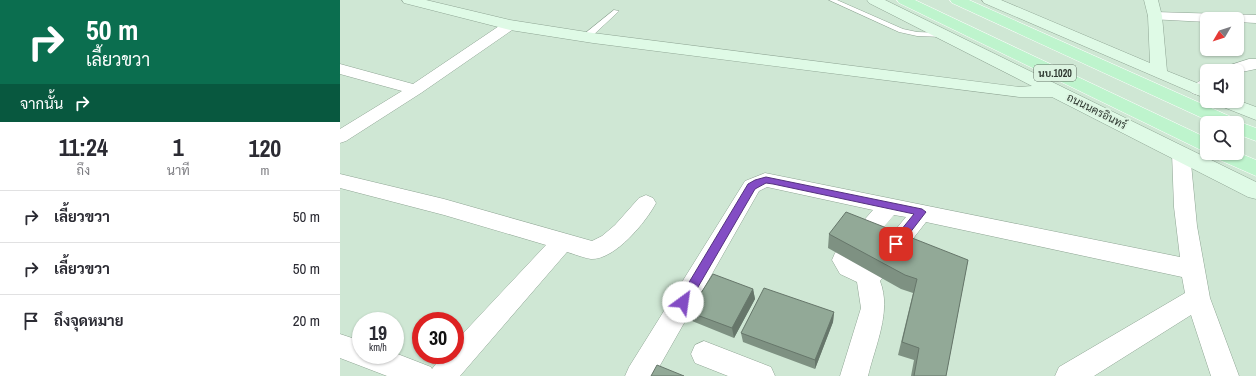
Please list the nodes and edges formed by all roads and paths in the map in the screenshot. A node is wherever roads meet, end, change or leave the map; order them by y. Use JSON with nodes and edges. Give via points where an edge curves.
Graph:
{"nodes":[{"id":1,"x":409,"y":0,"type":"edge"},
{"id":2,"x":832,"y":0,"type":"edge"},
{"id":3,"x":874,"y":0,"type":"edge"},
{"id":4,"x":904,"y":0,"type":"edge"},
{"id":5,"x":957,"y":0,"type":"edge"},
{"id":6,"x":989,"y":0,"type":"edge"},
{"id":7,"x":1151,"y":0,"type":"edge"},
{"id":8,"x":616,"y":11,"type":"dead end"},
{"id":9,"x":1155,"y":16,"type":"junction"},
{"id":10,"x":1256,"y":19,"type":"edge"},
{"id":11,"x":510,"y":25,"type":"junction"},
{"id":12,"x":945,"y":35,"type":"junction"},
{"id":13,"x":586,"y":37,"type":"junction"},
{"id":14,"x":1256,"y":64,"type":"edge"},
{"id":15,"x":1244,"y":66,"type":"edge"},
{"id":16,"x":340,"y":69,"type":"edge"},
{"id":17,"x":1159,"y":74,"type":"junction"},
{"id":18,"x":1244,"y":76,"type":"edge"},
{"id":19,"x":1256,"y":78,"type":"edge"},
{"id":20,"x":1200,"y":88,"type":"edge"},
{"id":21,"x":415,"y":90,"type":"junction"},
{"id":22,"x":1057,"y":91,"type":"junction"},
{"id":23,"x":1241,"y":108,"type":"edge"},
{"id":24,"x":1256,"y":114,"type":"edge"},
{"id":25,"x":1214,"y":116,"type":"edge"},
{"id":26,"x":1244,"y":130,"type":"edge"},
{"id":27,"x":1256,"y":135,"type":"edge"},
{"id":28,"x":340,"y":137,"type":"edge"},
{"id":29,"x":1200,"y":143,"type":"edge"},
{"id":30,"x":1181,"y":153,"type":"junction"},
{"id":31,"x":1237,"y":160,"type":"edge"},
{"id":32,"x":1256,"y":169,"type":"edge"},
{"id":33,"x":340,"y":181,"type":"edge"},
{"id":34,"x":1256,"y":191,"type":"edge"},
{"id":35,"x":646,"y":202,"type":"dead end"},
{"id":36,"x":889,"y":206,"type":"junction"},
{"id":37,"x":922,"y":212,"type":"junction"},
{"id":38,"x":564,"y":242,"type":"junction"},
{"id":39,"x":1192,"y":269,"type":"junction"},
{"id":40,"x":866,"y":274,"type":"junction"},
{"id":41,"x":1198,"y":298,"type":"junction"},
{"id":42,"x":340,"y":346,"type":"edge"},
{"id":43,"x":352,"y":351,"type":"edge"},
{"id":44,"x":704,"y":354,"type":"dead end"},
{"id":45,"x":389,"y":364,"type":"edge"},
{"id":46,"x":421,"y":376,"type":"edge"},
{"id":47,"x":442,"y":376,"type":"edge"},
{"id":48,"x":639,"y":376,"type":"edge"},
{"id":49,"x":761,"y":376,"type":"edge"},
{"id":50,"x":854,"y":376,"type":"edge"},
{"id":51,"x":1070,"y":376,"type":"edge"},
{"id":52,"x":1225,"y":376,"type":"edge"}],
"edges":[{"from":1,"to":11,"type":"street"},
{"from":2,"to":12,"type":"lane","via":[[901,31]]},
{"from":3,"to":12,"type":"street","name":"ถนนนครอินทร์","number":"นบ.1020"},
{"from":4,"to":29,"type":"main road","name":"ถนนนครอินทร์","number":"นบ.1020"},
{"from":5,"to":25,"type":"main road","number":"นบ.1020"},
{"from":6,"to":17,"type":"street"},
{"from":7,"to":9,"type":"street"},
{"from":8,"to":13,"type":"lane"},
{"from":9,"to":10,"type":"street"},
{"from":9,"to":17,"type":"street"},
{"from":11,"to":13,"type":"street"},
{"from":11,"to":21,"type":"street"},
{"from":12,"to":22,"type":"street","name":"ถนนนครอินทร์","number":"นบ.1020"},
{"from":13,"to":22,"type":"street","via":[[1019,92]]},
{"from":14,"to":15,"type":"street"},
{"from":16,"to":21,"type":"street"},
{"from":17,"to":20,"type":"street"},
{"from":18,"to":19,"type":"street"},
{"from":21,"to":28,"type":"street"},
{"from":22,"to":30,"type":"street","name":"ถนนนครอินทร์","number":"นบ.1020"},
{"from":23,"to":24,"type":"street"},
{"from":26,"to":27,"type":"main road"},
{"from":30,"to":34,"type":"street","name":"ถนนนครอินทร์","number":"นบ.1020"},
{"from":30,"to":39,"type":"street"},
{"from":31,"to":32,"type":"main road"},
{"from":33,"to":38,"type":"street"},
{"from":35,"to":38,"type":"street","via":[[613,242],[604,247],[592,250]]},
{"from":36,"to":37,"type":"street"},
{"from":36,"to":40,"type":"street","via":[[843,260],[848,268],[861,275]]},
{"from":36,"to":48,"type":"street","via":[[766,180],[752,186]]},
{"from":37,"to":39,"type":"street"},
{"from":37,"to":40,"type":"street","via":[[871,275]]},
{"from":38,"to":47,"type":"street"},
{"from":39,"to":41,"type":"street"},
{"from":40,"to":50,"type":"street","via":[[873,308]]},
{"from":41,"to":51,"type":"street"},
{"from":41,"to":52,"type":"street"},
{"from":42,"to":43,"type":"street"},
{"from":44,"to":49,"type":"street"},
{"from":45,"to":46,"type":"street"}]}
